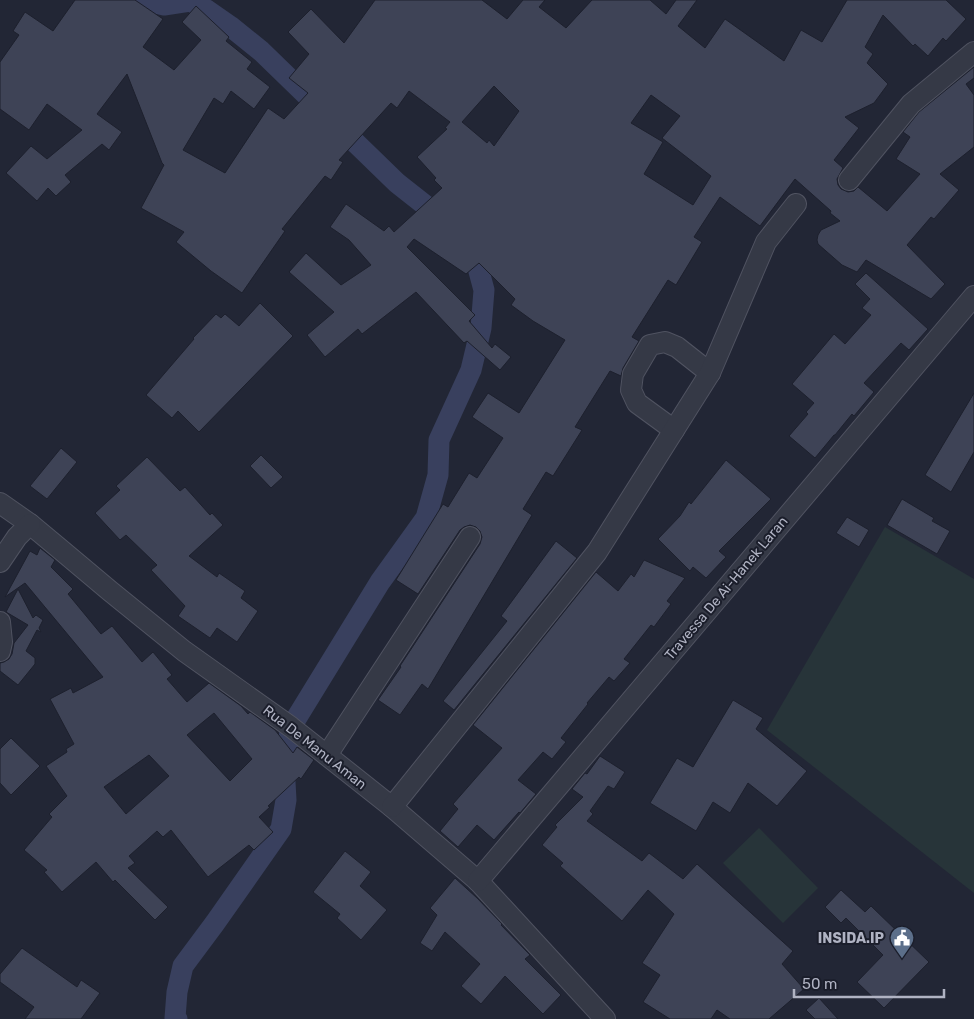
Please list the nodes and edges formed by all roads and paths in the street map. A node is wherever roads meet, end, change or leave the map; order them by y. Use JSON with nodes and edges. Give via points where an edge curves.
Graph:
{"nodes":[{"id":1,"x":974,"y":52,"type":"edge"},
{"id":2,"x":849,"y":180,"type":"dead end"},
{"id":3,"x":796,"y":204,"type":"dead end"},
{"id":4,"x":974,"y":296,"type":"edge"},
{"id":5,"x":710,"y":373,"type":"junction"},
{"id":6,"x":674,"y":430,"type":"junction"},
{"id":7,"x":0,"y":503,"type":"edge"},
{"id":8,"x":30,"y":524,"type":"junction"},
{"id":9,"x":470,"y":537,"type":"dead end"},
{"id":10,"x":0,"y":562,"type":"edge"},
{"id":11,"x":0,"y":622,"type":"edge"},
{"id":12,"x":0,"y":651,"type":"edge"},
{"id":13,"x":327,"y":755,"type":"junction"},
{"id":14,"x":392,"y":807,"type":"junction"},
{"id":15,"x":478,"y":881,"type":"junction"},
{"id":16,"x":606,"y":1019,"type":"edge"}],
"edges":[{"from":1,"to":2,"type":"street","via":[[911,104]]},
{"from":3,"to":5,"type":"street","via":[[766,242]]},
{"from":4,"to":15,"type":"street","name":"Travessa De Ai-Hanek Laran"},
{"from":5,"to":6,"type":"street"},
{"from":5,"to":6,"type":"street","via":[[677,347],[665,342],[650,345],[633,374],[631,390],[637,403]]},
{"from":6,"to":14,"type":"street","via":[[597,552]]},
{"from":7,"to":8,"type":"street","name":"Rua De Manu Aman"},
{"from":8,"to":10,"type":"street"},
{"from":8,"to":13,"type":"street","name":"Rua De Manu Aman","via":[[184,650]]},
{"from":9,"to":13,"type":"street"},
{"from":11,"to":12,"type":"street"},
{"from":13,"to":14,"type":"street","name":"Rua De Manu Aman"},
{"from":14,"to":15,"type":"street","name":"Rua De Manu Aman"},
{"from":15,"to":16,"type":"street","name":"Rua De Manu Aman"}]}
